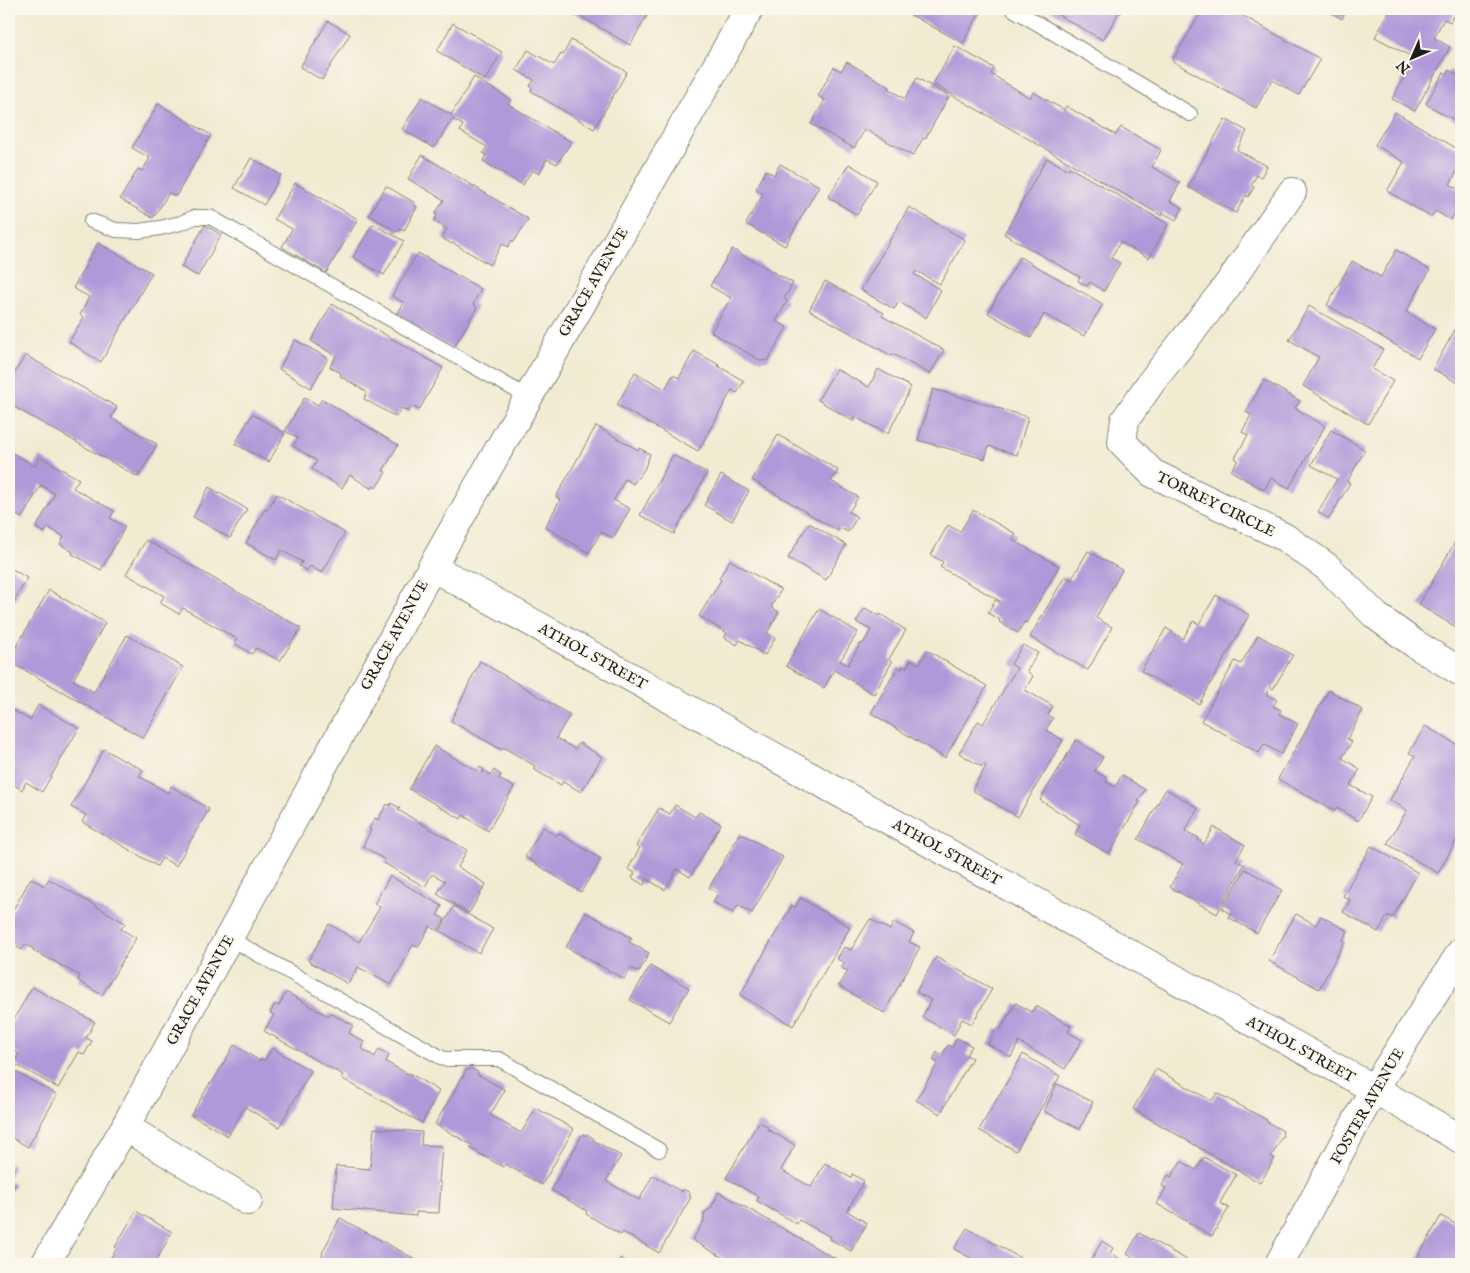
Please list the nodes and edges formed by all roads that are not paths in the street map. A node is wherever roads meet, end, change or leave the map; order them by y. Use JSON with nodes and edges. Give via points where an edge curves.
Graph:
{"nodes":[{"id":1,"x":750,"y":9,"type":"edge"},
{"id":2,"x":1013,"y":9,"type":"edge"},
{"id":3,"x":1190,"y":114,"type":"dead end"},
{"id":4,"x":1292,"y":192,"type":"dead end"},
{"id":5,"x":91,"y":221,"type":"dead end"},
{"id":6,"x":528,"y":397,"type":"junction"},
{"id":7,"x":432,"y":566,"type":"junction"},
{"id":8,"x":1461,"y":672,"type":"edge"},
{"id":9,"x":229,"y":938,"type":"junction"},
{"id":10,"x":1461,"y":952,"type":"edge"},
{"id":11,"x":1374,"y":1089,"type":"junction"},
{"id":12,"x":124,"y":1127,"type":"junction"},
{"id":13,"x":1461,"y":1139,"type":"edge"},
{"id":14,"x":659,"y":1150,"type":"dead end"},
{"id":15,"x":248,"y":1201,"type":"dead end"},
{"id":16,"x":45,"y":1264,"type":"edge"},
{"id":17,"x":1279,"y":1264,"type":"edge"}],
"edges":[{"from":1,"to":6,"type":"street","name":"GRACE AVENUE"},
{"from":2,"to":3,"type":"lane"},
{"from":4,"to":8,"type":"street","name":"TORREY CIRCLE","via":[[1225,289],[1125,420],[1122,442],[1152,472],[1284,537],[1327,567],[1376,616]]},
{"from":5,"to":6,"type":"lane","via":[[116,230],[139,231],[195,217],[210,217]]},
{"from":6,"to":7,"type":"street","name":"GRACE AVENUE"},
{"from":7,"to":9,"type":"street","name":"GRACE AVENUE"},
{"from":7,"to":11,"type":"street","name":"ATHOL STREET"},
{"from":9,"to":12,"type":"street","name":"GRACE AVENUE"},
{"from":9,"to":14,"type":"lane","via":[[444,1059],[499,1059]]},
{"from":10,"to":11,"type":"street","name":"FOSTER AVENUE"},
{"from":11,"to":13,"type":"street","name":"ATHOL STREET"},
{"from":11,"to":17,"type":"street","name":"FOSTER AVENUE"},
{"from":12,"to":15,"type":"street"},
{"from":12,"to":16,"type":"street","name":"GRACE AVENUE"}]}
